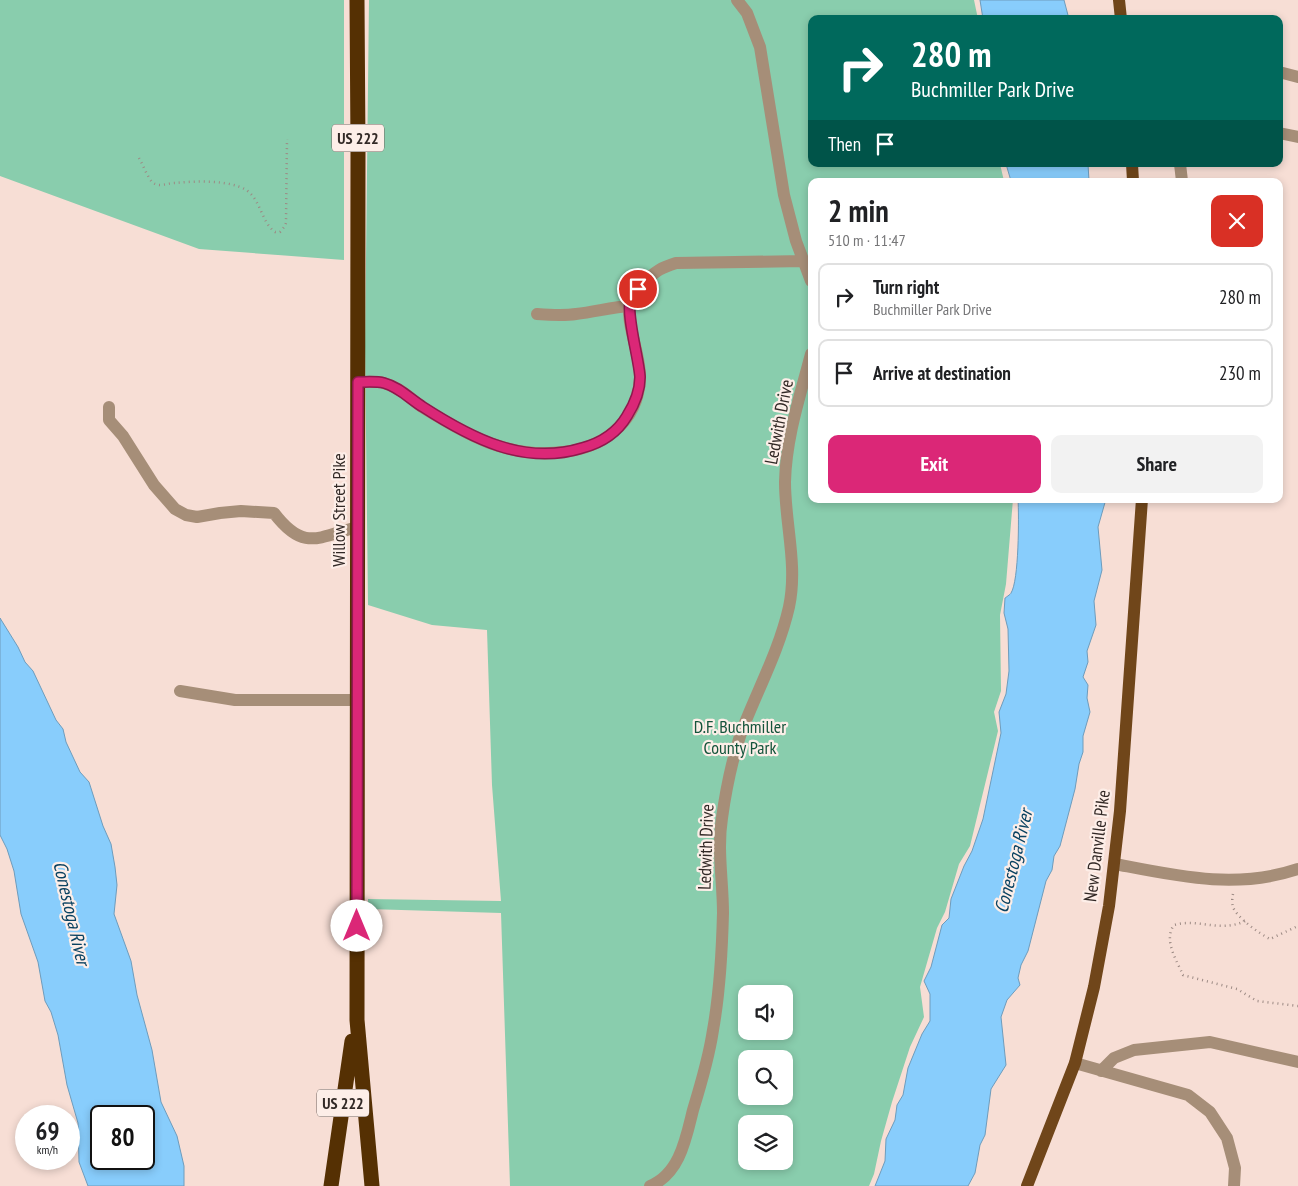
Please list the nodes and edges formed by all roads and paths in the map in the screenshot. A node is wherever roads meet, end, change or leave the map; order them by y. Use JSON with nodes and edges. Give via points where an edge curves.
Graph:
{"nodes":[{"id":1,"x":357,"y":0,"type":"edge"},
{"id":2,"x":736,"y":0,"type":"edge"},
{"id":3,"x":1119,"y":0,"type":"edge"},
{"id":4,"x":1121,"y":15,"type":"edge"},
{"id":5,"x":1283,"y":73,"type":"edge"},
{"id":6,"x":1298,"y":77,"type":"edge"},
{"id":7,"x":1283,"y":134,"type":"edge"},
{"id":8,"x":1298,"y":137,"type":"edge"},
{"id":9,"x":287,"y":139,"type":"dead end"},
{"id":10,"x":139,"y":158,"type":"dead end"},
{"id":11,"x":804,"y":261,"type":"junction"},
{"id":12,"x":808,"y":272,"type":"edge"},
{"id":13,"x":630,"y":306,"type":"junction"},
{"id":14,"x":537,"y":314,"type":"dead end"},
{"id":15,"x":808,"y":365,"type":"edge"},
{"id":16,"x":358,"y":382,"type":"junction"},
{"id":17,"x":109,"y":407,"type":"dead end"},
{"id":18,"x":1142,"y":503,"type":"edge"},
{"id":19,"x":357,"y":527,"type":"junction"},
{"id":20,"x":180,"y":691,"type":"dead end"},
{"id":21,"x":358,"y":700,"type":"junction"},
{"id":22,"x":1115,"y":864,"type":"junction"},
{"id":23,"x":1298,"y":869,"type":"edge"},
{"id":24,"x":1233,"y":894,"type":"dead end"},
{"id":25,"x":1245,"y":921,"type":"junction"},
{"id":26,"x":1298,"y":926,"type":"edge"},
{"id":27,"x":1298,"y":1006,"type":"edge"},
{"id":28,"x":357,"y":1020,"type":"junction"},
{"id":29,"x":1074,"y":1062,"type":"junction"},
{"id":30,"x":1298,"y":1062,"type":"edge"},
{"id":31,"x":1101,"y":1070,"type":"junction"},
{"id":32,"x":331,"y":1186,"type":"edge"},
{"id":33,"x":372,"y":1186,"type":"edge"},
{"id":34,"x":650,"y":1186,"type":"edge"},
{"id":35,"x":1027,"y":1186,"type":"edge"},
{"id":36,"x":1234,"y":1186,"type":"edge"}],
"edges":[{"from":1,"to":16,"type":"highway","name":"Willow Street Pike","number":"US 222"},
{"from":2,"to":11,"type":"street","via":[[747,13],[760,47],[784,195]]},
{"from":3,"to":4,"type":"main road"},
{"from":5,"to":6,"type":"street"},
{"from":7,"to":8,"type":"street"},
{"from":9,"to":10,"type":"path","via":[[286,223],[280,232],[275,232],[268,225],[248,191],[207,182],[159,185],[152,182]]},
{"from":11,"to":12,"type":"street"},
{"from":11,"to":13,"type":"street","via":[[676,263],[659,270],[646,281],[630,298]]},
{"from":13,"to":14,"type":"street","via":[[559,316]]},
{"from":13,"to":16,"type":"street","via":[[640,379],[634,404],[623,424],[592,446],[548,454],[522,453],[498,447],[467,433],[402,391],[384,383]]},
{"from":15,"to":34,"type":"street","name":"Ledwith Drive","via":[[796,410],[786,480],[793,562],[792,591],[779,640],[736,749],[722,821],[721,970],[712,1037],[687,1134],[675,1164],[668,1175]]},
{"from":16,"to":19,"type":"highway","name":"Willow Street Pike","number":"US 222"},
{"from":17,"to":19,"type":"street","via":[[109,420],[154,485],[175,509],[186,515],[197,517],[242,511],[274,513],[284,526],[300,537],[313,539]]},
{"from":18,"to":22,"type":"main road","name":"New Danville Pike"},
{"from":19,"to":21,"type":"highway","name":"Willow Street Pike","number":"US 222"},
{"from":20,"to":21,"type":"street","via":[[235,700]]},
{"from":21,"to":28,"type":"highway","name":"Willow Street Pike","number":"US 222"},
{"from":22,"to":23,"type":"street","via":[[1220,881],[1252,879]]},
{"from":22,"to":29,"type":"main road","name":"New Danville Pike","via":[[1094,987]]},
{"from":24,"to":25,"type":"path","via":[[1233,908]]},
{"from":25,"to":26,"type":"path","via":[[1270,939]]},
{"from":25,"to":27,"type":"path","via":[[1230,926],[1174,925],[1169,939],[1183,975],[1238,989],[1257,1001]]},
{"from":28,"to":32,"type":"highway","name":"Willow Street Pike","number":"US 222"},
{"from":28,"to":33,"type":"highway","name":"Willow Street Pike","number":"US 222"},
{"from":29,"to":31,"type":"street"},
{"from":29,"to":35,"type":"main road","name":"New Danville Pike"},
{"from":30,"to":31,"type":"street","via":[[1210,1042],[1134,1050],[1114,1058]]},
{"from":31,"to":36,"type":"street","via":[[1188,1095],[1210,1112],[1227,1138],[1235,1168]]}]}
